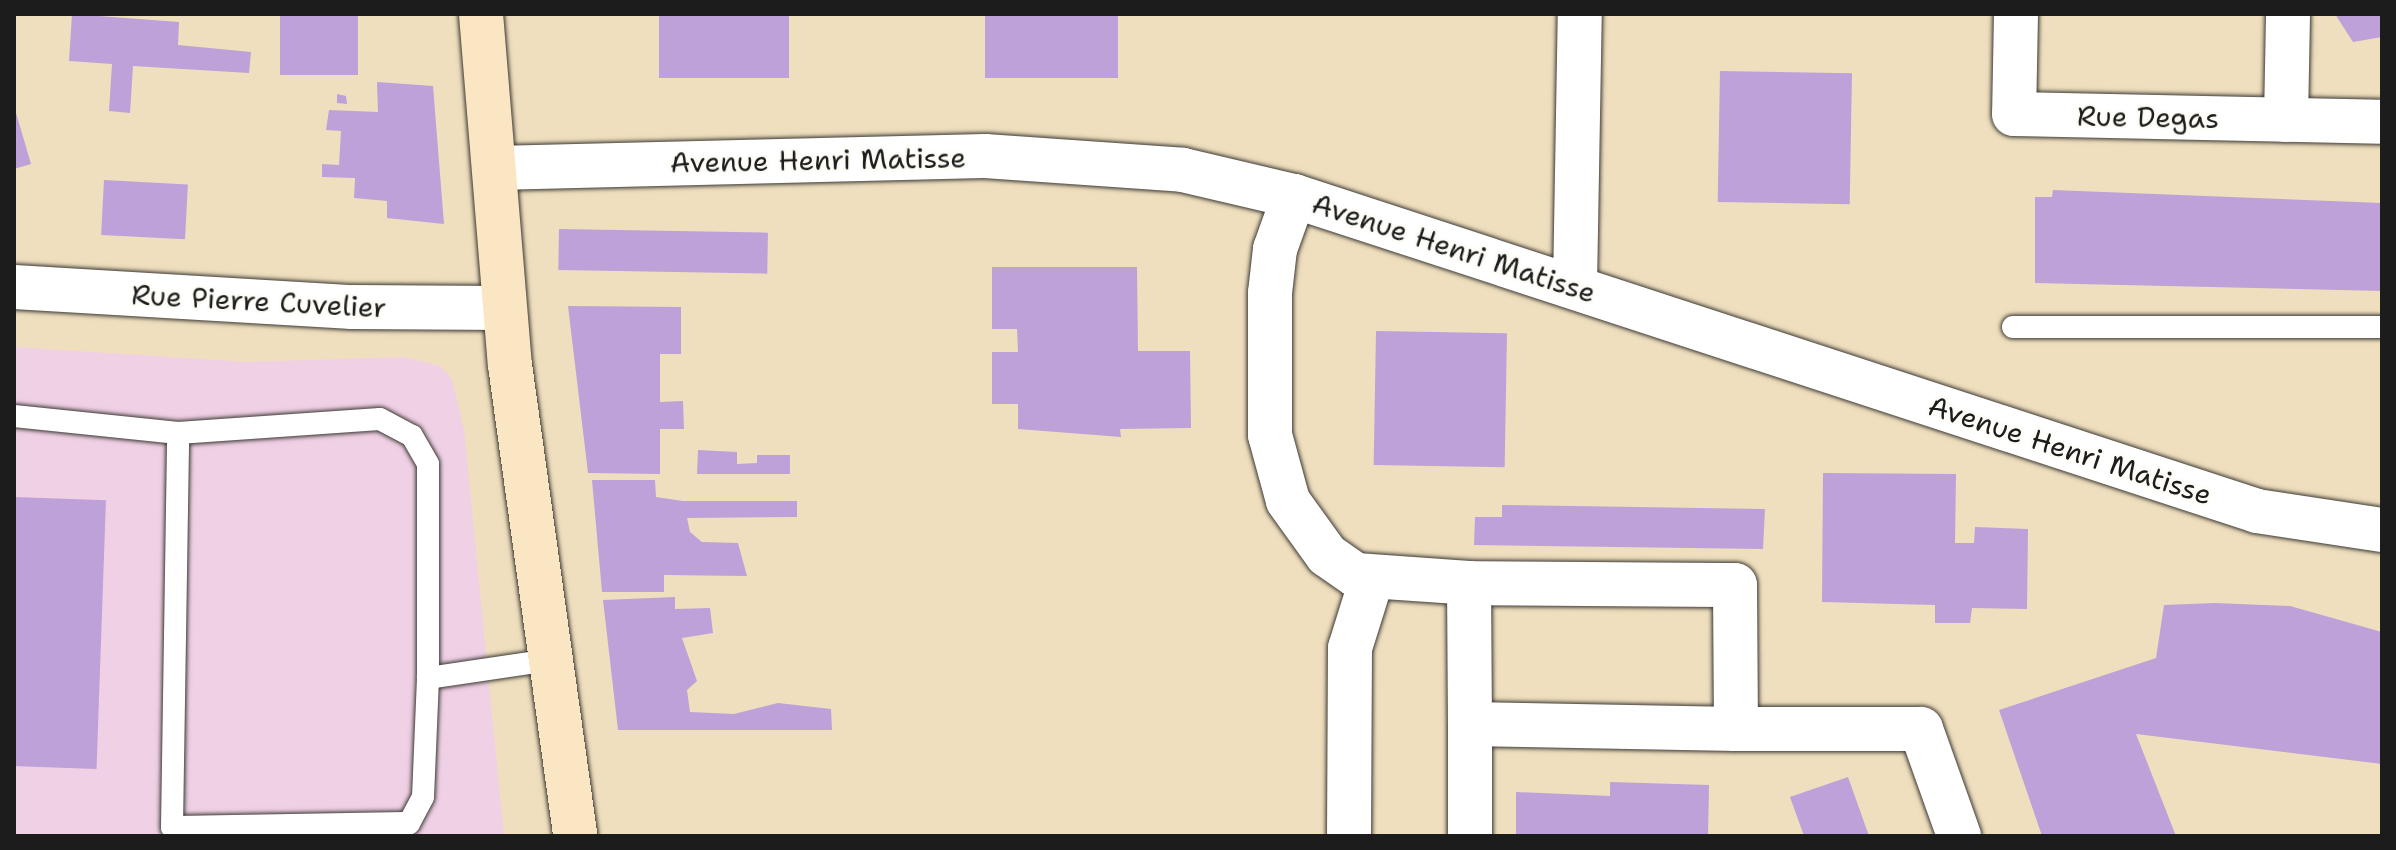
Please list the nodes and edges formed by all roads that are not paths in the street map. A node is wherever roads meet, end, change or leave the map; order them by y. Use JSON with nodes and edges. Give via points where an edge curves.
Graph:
{"nodes":[{"id":1,"x":481,"y":14,"type":"edge"},
{"id":2,"x":1580,"y":14,"type":"edge"},
{"id":3,"x":2016,"y":14,"type":"edge"},
{"id":4,"x":2288,"y":14,"type":"edge"},
{"id":5,"x":2286,"y":120,"type":"junction"},
{"id":6,"x":2382,"y":122,"type":"edge"},
{"id":7,"x":495,"y":168,"type":"junction"},
{"id":8,"x":1294,"y":196,"type":"junction"},
{"id":9,"x":14,"y":287,"type":"edge"},
{"id":10,"x":1575,"y":287,"type":"junction"},
{"id":11,"x":504,"y":308,"type":"junction"},
{"id":12,"x":2013,"y":327,"type":"dead end"},
{"id":13,"x":2382,"y":327,"type":"edge"},
{"id":14,"x":14,"y":416,"type":"edge"},
{"id":15,"x":178,"y":433,"type":"junction"},
{"id":16,"x":2382,"y":530,"type":"edge"},
{"id":17,"x":1371,"y":581,"type":"junction"},
{"id":18,"x":1469,"y":583,"type":"junction"},
{"id":19,"x":550,"y":660,"type":"junction"},
{"id":20,"x":428,"y":678,"type":"junction"},
{"id":21,"x":1470,"y":724,"type":"junction"},
{"id":22,"x":1736,"y":729,"type":"junction"},
{"id":23,"x":575,"y":836,"type":"edge"},
{"id":24,"x":1349,"y":836,"type":"edge"},
{"id":25,"x":1470,"y":836,"type":"edge"},
{"id":26,"x":1959,"y":836,"type":"edge"}],
"edges":[{"from":1,"to":7,"type":"street"},
{"from":2,"to":10,"type":"street"},
{"from":3,"to":5,"type":"street","name":"Rue Degas","via":[[2014,114]]},
{"from":4,"to":5,"type":"street"},
{"from":5,"to":6,"type":"street","name":"Rue Degas"},
{"from":7,"to":8,"type":"street","name":"Avenue Henri Matisse","via":[[1066,156],[1183,170]]},
{"from":7,"to":11,"type":"street"},
{"from":8,"to":10,"type":"street","name":"Avenue Henri Matisse"},
{"from":8,"to":17,"type":"street","via":[[1271,271],[1273,458],[1303,525],[1327,555]]},
{"from":9,"to":11,"type":"street","name":"Rue Pierre Cuvelier","via":[[352,307]]},
{"from":10,"to":16,"type":"street","name":"Avenue Henri Matisse","via":[[2257,511]]},
{"from":11,"to":19,"type":"street"},
{"from":12,"to":13,"type":"lane"},
{"from":14,"to":15,"type":"lane"},
{"from":15,"to":20,"type":"lane","via":[[360,419],[399,424],[412,436],[428,464]]},
{"from":15,"to":20,"type":"lane","via":[[172,827],[409,823],[423,797]]},
{"from":17,"to":18,"type":"street"},
{"from":17,"to":24,"type":"street","via":[[1350,648]]},
{"from":18,"to":21,"type":"street"},
{"from":18,"to":22,"type":"street","via":[[1735,585]]},
{"from":19,"to":20,"type":"lane"},
{"from":19,"to":23,"type":"street"},
{"from":21,"to":22,"type":"street"},
{"from":21,"to":25,"type":"street"},
{"from":22,"to":26,"type":"street","via":[[1921,729]]}]}
